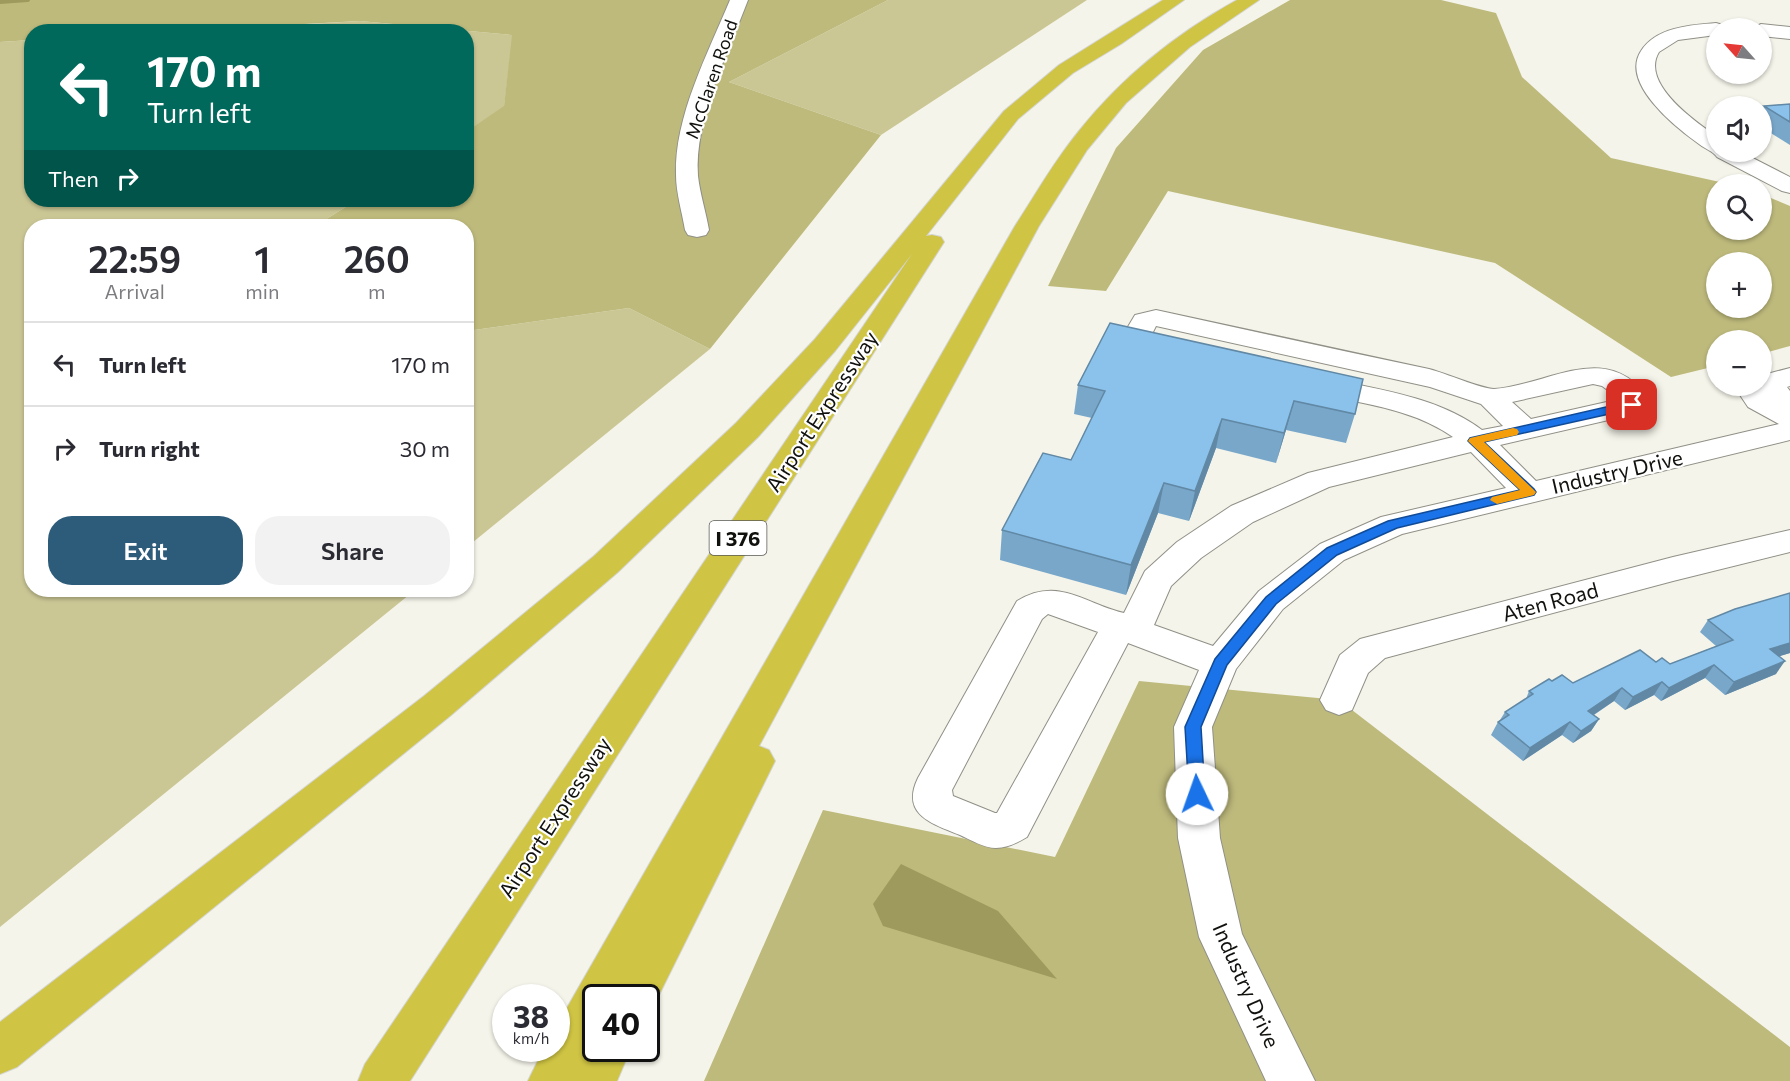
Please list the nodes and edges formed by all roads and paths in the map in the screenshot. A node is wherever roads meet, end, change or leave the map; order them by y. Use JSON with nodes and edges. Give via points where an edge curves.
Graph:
{"nodes":[{"id":1,"x":739,"y":0,"type":"edge"},
{"id":2,"x":1175,"y":0,"type":"edge"},
{"id":3,"x":1250,"y":0,"type":"edge"},
{"id":4,"x":1131,"y":27,"type":"junction"},
{"id":5,"x":1706,"y":30,"type":"edge"},
{"id":6,"x":1772,"y":31,"type":"edge"},
{"id":7,"x":1790,"y":33,"type":"edge"},
{"id":8,"x":1706,"y":138,"type":"edge"},
{"id":9,"x":1744,"y":162,"type":"edge"},
{"id":10,"x":1790,"y":186,"type":"edge"},
{"id":11,"x":1027,"y":226,"type":"junction"},
{"id":12,"x":697,"y":230,"type":"dead end"},
{"id":13,"x":1196,"y":356,"type":"edge"},
{"id":14,"x":1790,"y":362,"type":"edge"},
{"id":15,"x":1772,"y":365,"type":"edge"},
{"id":16,"x":1790,"y":377,"type":"edge"},
{"id":17,"x":1289,"y":379,"type":"edge"},
{"id":18,"x":1755,"y":396,"type":"edge"},
{"id":19,"x":1491,"y":398,"type":"junction"},
{"id":20,"x":1790,"y":410,"type":"edge"},
{"id":21,"x":1790,"y":418,"type":"edge"},
{"id":22,"x":1525,"y":429,"type":"junction"},
{"id":23,"x":1790,"y":430,"type":"edge"},
{"id":24,"x":1475,"y":441,"type":"junction"},
{"id":25,"x":1529,"y":492,"type":"junction"},
{"id":26,"x":1790,"y":541,"type":"edge"},
{"id":27,"x":1127,"y":627,"type":"junction"},
{"id":28,"x":1221,"y":663,"type":"junction"},
{"id":29,"x":1339,"y":700,"type":"dead end"},
{"id":30,"x":607,"y":984,"type":"edge"},
{"id":31,"x":641,"y":984,"type":"edge"},
{"id":32,"x":582,"y":1028,"type":"edge"},
{"id":33,"x":0,"y":1051,"type":"edge"},
{"id":34,"x":601,"y":1062,"type":"edge"},
{"id":35,"x":382,"y":1081,"type":"edge"},
{"id":36,"x":552,"y":1081,"type":"edge"},
{"id":37,"x":592,"y":1081,"type":"edge"},
{"id":38,"x":1291,"y":1081,"type":"edge"}],
"edges":[{"from":1,"to":12,"type":"street","name":"McClaren Road","via":[[689,137],[687,176]]},
{"from":2,"to":4,"type":"highway","name":"Airport Expressway","number":"I 376"},
{"from":3,"to":11,"type":"highway","via":[[1188,39],[1126,92],[1085,137]]},
{"from":4,"to":33,"type":"highway","via":[[1066,69],[1011,115],[825,345],[747,430],[606,564],[436,706]]},
{"from":4,"to":35,"type":"highway","name":"Airport Expressway","number":"I 376","via":[[1050,92],[1005,138],[957,204]]},
{"from":5,"to":8,"type":"street","via":[[1679,34],[1658,43],[1648,54],[1645,68],[1654,89],[1666,103]]},
{"from":6,"to":7,"type":"street"},
{"from":9,"to":10,"type":"street"},
{"from":11,"to":30,"type":"highway"},
{"from":11,"to":31,"type":"highway"},
{"from":13,"to":19,"type":"street","via":[[1144,344],[1137,335],[1142,323],[1156,318],[1438,380]]},
{"from":14,"to":15,"type":"street"},
{"from":16,"to":20,"type":"street","via":[[1777,380],[1772,388]]},
{"from":17,"to":24,"type":"street","via":[[1429,412]]},
{"from":18,"to":21,"type":"street"},
{"from":19,"to":22,"type":"street"},
{"from":19,"to":22,"type":"street","via":[[1593,375],[1612,380],[1635,400],[1629,407]]},
{"from":22,"to":24,"type":"street"},
{"from":23,"to":25,"type":"street","name":"Industry Drive"},
{"from":24,"to":25,"type":"street"},
{"from":24,"to":27,"type":"street","via":[[1319,480],[1242,514],[1189,550],[1157,579]]},
{"from":25,"to":28,"type":"street","name":"Industry Drive","via":[[1393,525],[1332,552],[1271,600]]},
{"from":26,"to":29,"type":"street","name":"Aten Road","via":[[1373,648],[1353,665]]},
{"from":27,"to":27,"type":"street","via":[[1054,603],[1032,606],[932,790],[937,807],[993,831],[1012,825]]},
{"from":27,"to":28,"type":"street"},
{"from":28,"to":38,"type":"street","name":"Industry Drive","via":[[1193,727],[1200,838],[1221,937]]},
{"from":32,"to":36,"type":"highway"},
{"from":34,"to":37,"type":"highway"}]}
